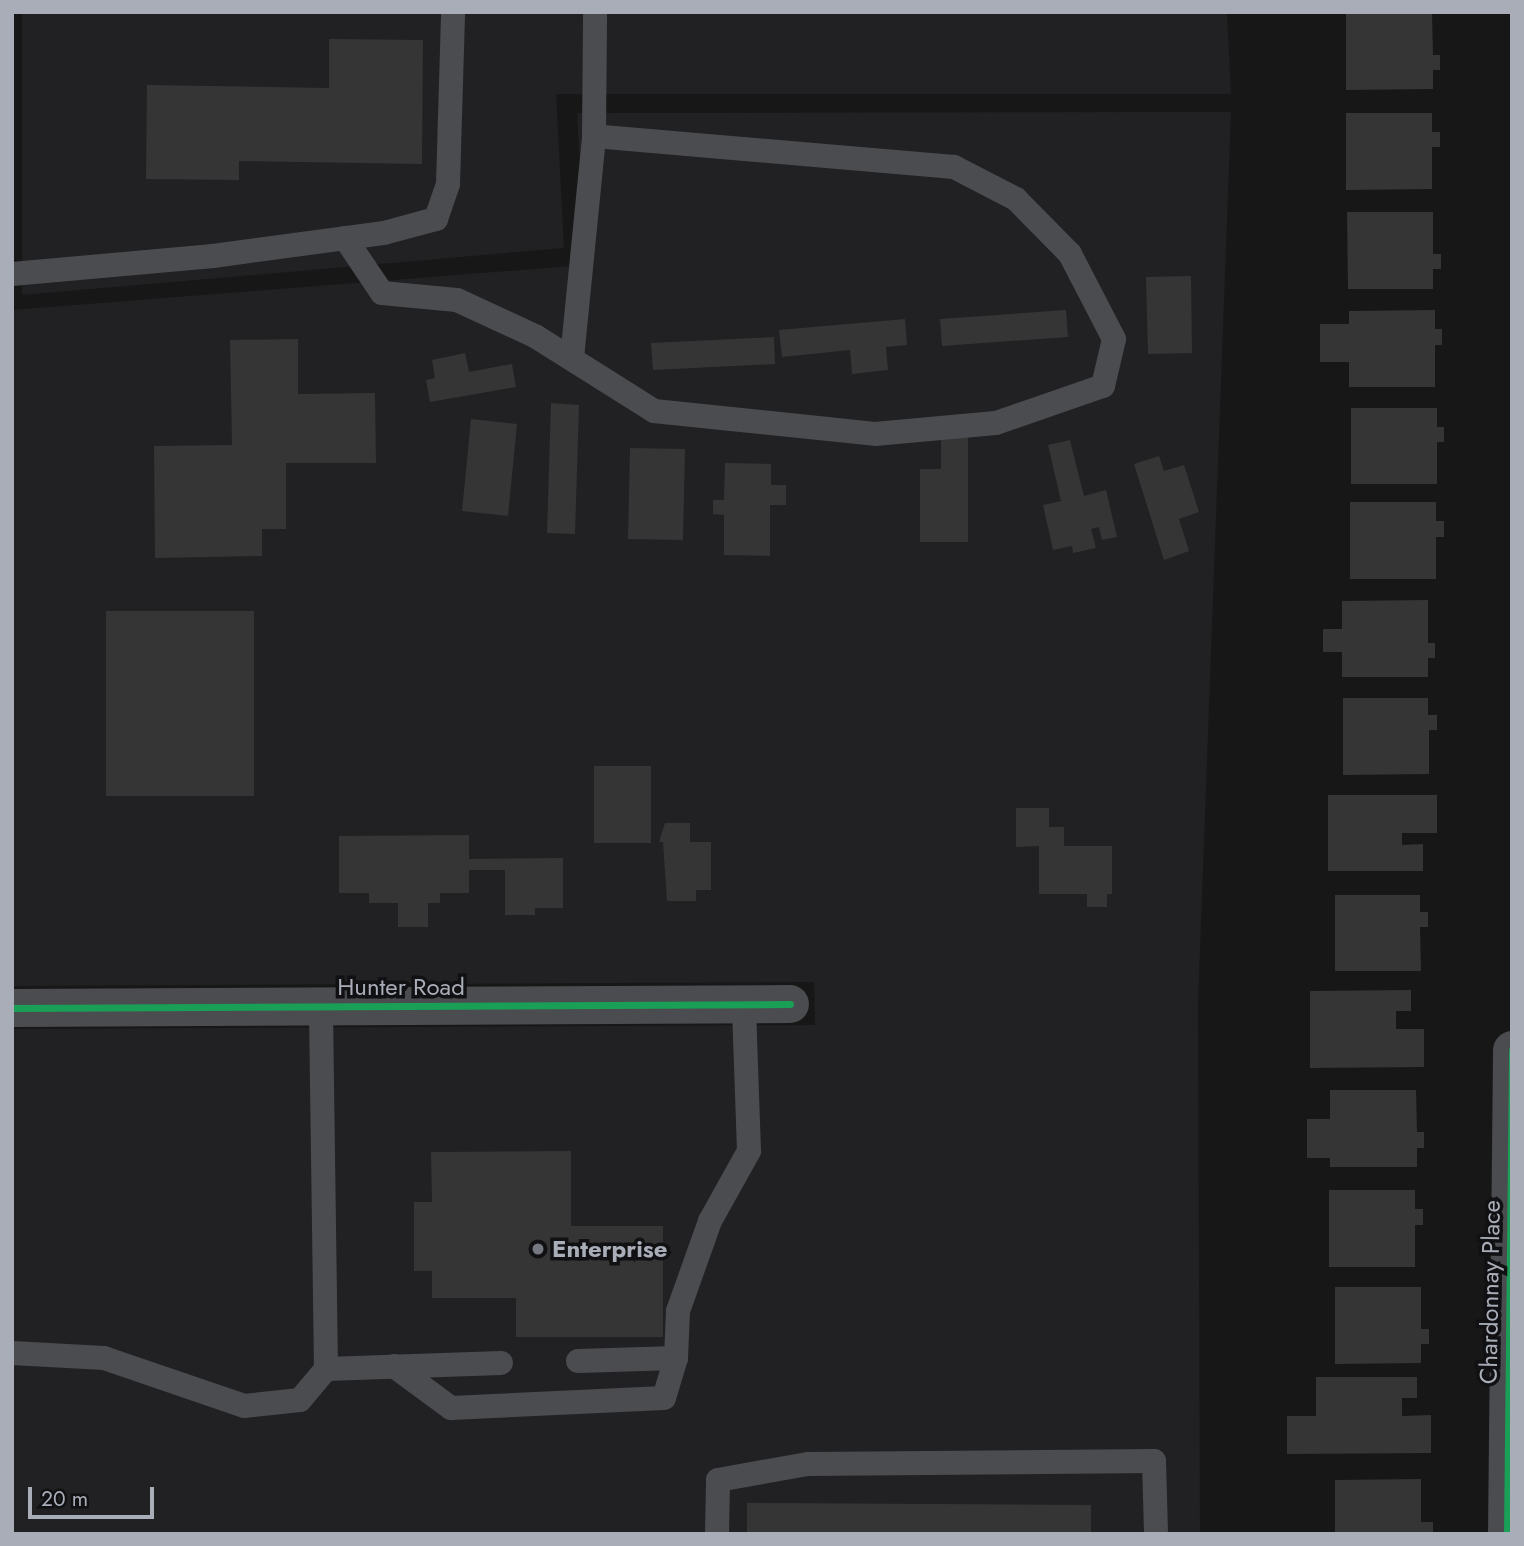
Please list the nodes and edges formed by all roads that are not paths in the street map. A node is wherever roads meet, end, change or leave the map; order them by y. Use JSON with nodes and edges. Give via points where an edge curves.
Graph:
{"nodes":[{"id":1,"x":453,"y":12,"type":"edge"},
{"id":2,"x":595,"y":12,"type":"edge"},
{"id":3,"x":594,"y":136,"type":"junction"},
{"id":4,"x":345,"y":238,"type":"junction"},
{"id":5,"x":12,"y":274,"type":"edge"},
{"id":6,"x":572,"y":358,"type":"junction"},
{"id":7,"x":744,"y":1004,"type":"junction"},
{"id":8,"x":790,"y":1004,"type":"dead end"},
{"id":9,"x":321,"y":1006,"type":"junction"},
{"id":10,"x":12,"y":1008,"type":"edge"},
{"id":11,"x":1512,"y":1050,"type":"edge"},
{"id":12,"x":12,"y":1353,"type":"edge"},
{"id":13,"x":676,"y":1358,"type":"junction"},
{"id":14,"x":578,"y":1361,"type":"dead end"},
{"id":15,"x":500,"y":1363,"type":"dead end"},
{"id":16,"x":394,"y":1366,"type":"junction"},
{"id":17,"x":326,"y":1369,"type":"junction"},
{"id":18,"x":717,"y":1534,"type":"edge"},
{"id":19,"x":1156,"y":1534,"type":"edge"},
{"id":20,"x":1507,"y":1534,"type":"edge"}],
"edges":[{"from":1,"to":4,"type":"lane","via":[[448,184],[436,219]]},
{"from":2,"to":3,"type":"lane"},
{"from":3,"to":6,"type":"lane"},
{"from":3,"to":6,"type":"lane","via":[[954,167],[1016,199],[1070,254],[1114,339],[1103,386],[996,423],[875,434],[654,411]]},
{"from":4,"to":5,"type":"lane"},
{"from":4,"to":6,"type":"lane","via":[[382,293],[457,300]]},
{"from":7,"to":8,"type":"street","name":"Hunter Road"},
{"from":7,"to":9,"type":"street","name":"Hunter Road"},
{"from":7,"to":13,"type":"lane","via":[[749,1151],[710,1221],[691,1272],[678,1311]]},
{"from":9,"to":10,"type":"street","name":"Hunter Road"},
{"from":9,"to":17,"type":"lane"},
{"from":11,"to":20,"type":"street","name":"Chardonnay Place"},
{"from":12,"to":17,"type":"lane","via":[[104,1358],[244,1406],[300,1400]]},
{"from":13,"to":14,"type":"lane"},
{"from":13,"to":16,"type":"lane","via":[[664,1398],[450,1408]]},
{"from":15,"to":16,"type":"lane"},
{"from":16,"to":17,"type":"lane"},
{"from":18,"to":19,"type":"lane","via":[[718,1480],[808,1464],[1154,1461]]}]}
